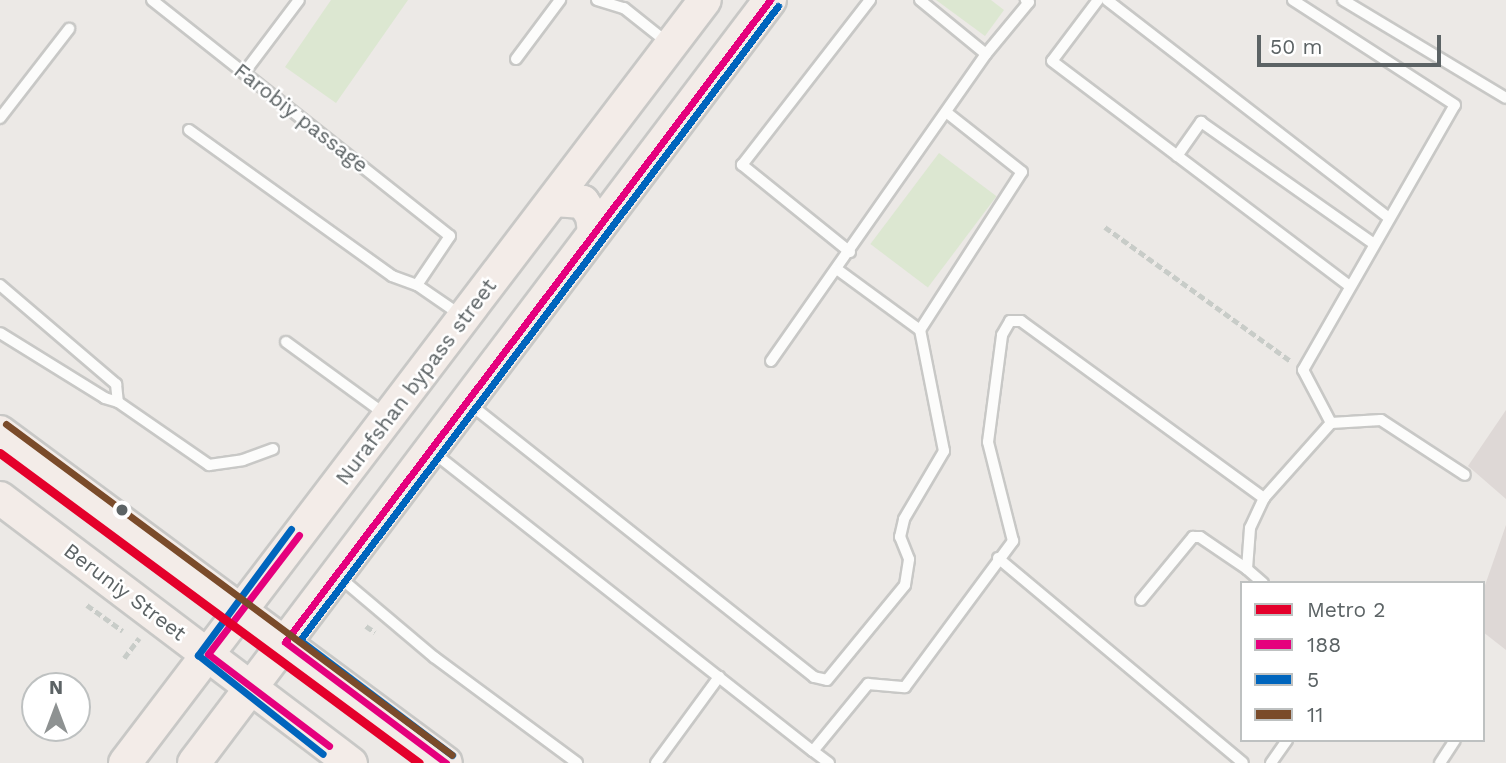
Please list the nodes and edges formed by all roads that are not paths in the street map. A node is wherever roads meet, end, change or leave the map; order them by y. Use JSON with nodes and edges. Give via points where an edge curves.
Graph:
{"nodes":[{"id":1,"x":152,"y":0,"type":"edge"},
{"id":2,"x":299,"y":0,"type":"edge"},
{"id":3,"x":560,"y":0,"type":"edge"},
{"id":4,"x":597,"y":0,"type":"edge"},
{"id":5,"x":705,"y":0,"type":"edge"},
{"id":6,"x":770,"y":0,"type":"edge"},
{"id":7,"x":870,"y":0,"type":"edge"},
{"id":8,"x":920,"y":0,"type":"edge"},
{"id":9,"x":1026,"y":0,"type":"edge"},
{"id":10,"x":1098,"y":0,"type":"edge"},
{"id":11,"x":1107,"y":0,"type":"edge"},
{"id":12,"x":1293,"y":0,"type":"edge"},
{"id":13,"x":1343,"y":0,"type":"edge"},
{"id":14,"x":69,"y":29,"type":"dead end"},
{"id":15,"x":671,"y":45,"type":"junction"},
{"id":16,"x":986,"y":54,"type":"junction"},
{"id":17,"x":516,"y":60,"type":"dead end"},
{"id":18,"x":244,"y":72,"type":"junction"},
{"id":19,"x":713,"y":77,"type":"junction"},
{"id":20,"x":1506,"y":98,"type":"edge"},
{"id":21,"x":946,"y":113,"type":"junction"},
{"id":22,"x":0,"y":118,"type":"edge"},
{"id":23,"x":189,"y":130,"type":"dead end"},
{"id":24,"x":1177,"y":156,"type":"junction"},
{"id":25,"x":554,"y":200,"type":"junction"},
{"id":26,"x":1388,"y":217,"type":"junction"},
{"id":27,"x":594,"y":232,"type":"junction"},
{"id":28,"x":1374,"y":244,"type":"junction"},
{"id":29,"x":850,"y":252,"type":"junction"},
{"id":30,"x":838,"y":270,"type":"junction"},
{"id":31,"x":0,"y":285,"type":"edge"},
{"id":32,"x":418,"y":285,"type":"junction"},
{"id":33,"x":1349,"y":286,"type":"junction"},
{"id":34,"x":465,"y":318,"type":"junction"},
{"id":35,"x":920,"y":330,"type":"junction"},
{"id":36,"x":0,"y":334,"type":"edge"},
{"id":37,"x":286,"y":342,"type":"dead end"},
{"id":38,"x":771,"y":361,"type":"dead end"},
{"id":39,"x":118,"y":402,"type":"junction"},
{"id":40,"x":467,"y":402,"type":"junction"},
{"id":41,"x":389,"y":417,"type":"junction"},
{"id":42,"x":1331,"y":423,"type":"junction"},
{"id":43,"x":0,"y":432,"type":"edge"},
{"id":44,"x":273,"y":449,"type":"dead end"},
{"id":45,"x":431,"y":450,"type":"junction"},
{"id":46,"x":1465,"y":475,"type":"dead end"},
{"id":47,"x":0,"y":498,"type":"edge"},
{"id":48,"x":1264,"y":498,"type":"junction"},
{"id":49,"x":999,"y":558,"type":"junction"},
{"id":50,"x":1247,"y":569,"type":"junction"},
{"id":51,"x":337,"y":575,"type":"junction"},
{"id":52,"x":1261,"y":581,"type":"edge"},
{"id":53,"x":1141,"y":600,"type":"dead end"},
{"id":54,"x":242,"y":610,"type":"junction"},
{"id":55,"x":285,"y":642,"type":"junction"},
{"id":56,"x":208,"y":654,"type":"junction"},
{"id":57,"x":719,"y":677,"type":"junction"},
{"id":58,"x":251,"y":687,"type":"junction"},
{"id":59,"x":1286,"y":742,"type":"edge"},
{"id":60,"x":1454,"y":742,"type":"edge"},
{"id":61,"x":813,"y":751,"type":"junction"},
{"id":62,"x":125,"y":763,"type":"edge"},
{"id":63,"x":194,"y":763,"type":"edge"},
{"id":64,"x":351,"y":763,"type":"edge"},
{"id":65,"x":446,"y":763,"type":"edge"},
{"id":66,"x":578,"y":763,"type":"edge"},
{"id":67,"x":656,"y":763,"type":"edge"},
{"id":68,"x":830,"y":763,"type":"edge"},
{"id":69,"x":1243,"y":763,"type":"edge"},
{"id":70,"x":1271,"y":763,"type":"edge"},
{"id":71,"x":1440,"y":763,"type":"edge"}],
"edges":[{"from":1,"to":18,"type":"lane","name":"Farobiy passage"},
{"from":2,"to":18,"type":"lane"},
{"from":3,"to":17,"type":"lane"},
{"from":4,"to":15,"type":"lane","via":[[624,8]]},
{"from":5,"to":15,"type":"main road","name":"Nurafshan bypass street"},
{"from":6,"to":19,"type":"main road"},
{"from":7,"to":29,"type":"lane","via":[[742,165]]},
{"from":8,"to":16,"type":"lane"},
{"from":9,"to":16,"type":"lane","via":[[1029,2]]},
{"from":10,"to":24,"type":"lane","via":[[1052,61]]},
{"from":11,"to":26,"type":"lane"},
{"from":12,"to":26,"type":"lane","via":[[1455,105]]},
{"from":13,"to":20,"type":"lane"},
{"from":14,"to":22,"type":"lane"},
{"from":15,"to":19,"type":"main road"},
{"from":15,"to":25,"type":"main road","name":"Nurafshan bypass street"},
{"from":16,"to":21,"type":"lane"},
{"from":18,"to":32,"type":"lane","name":"Farobiy passage","via":[[450,236]]},
{"from":19,"to":27,"type":"main road"},
{"from":21,"to":29,"type":"lane"},
{"from":21,"to":35,"type":"lane","via":[[1022,172]]},
{"from":23,"to":32,"type":"lane","via":[[392,276]]},
{"from":24,"to":28,"type":"lane","via":[[1201,122]]},
{"from":24,"to":33,"type":"lane"},
{"from":25,"to":27,"type":"main road","via":[[583,202],[592,216]]},
{"from":25,"to":34,"type":"main road","name":"Nurafshan bypass street"},
{"from":26,"to":28,"type":"lane"},
{"from":27,"to":40,"type":"main road"},
{"from":28,"to":33,"type":"lane"},
{"from":29,"to":30,"type":"lane"},
{"from":30,"to":35,"type":"lane"},
{"from":30,"to":38,"type":"lane"},
{"from":31,"to":39,"type":"lane","via":[[116,384]]},
{"from":32,"to":34,"type":"lane"},
{"from":33,"to":42,"type":"lane","via":[[1303,370]]},
{"from":34,"to":41,"type":"main road","name":"Nurafshan bypass street"},
{"from":35,"to":40,"type":"lane","via":[[944,452],[904,519],[900,537],[909,559],[905,585],[827,680],[814,677]]},
{"from":36,"to":39,"type":"lane"},
{"from":37,"to":41,"type":"lane"},
{"from":39,"to":44,"type":"lane","via":[[209,465]]},
{"from":40,"to":45,"type":"main road"},
{"from":41,"to":54,"type":"main road","name":"Nurafshan bypass street"},
{"from":42,"to":46,"type":"lane","via":[[1381,420]]},
{"from":42,"to":48,"type":"lane"},
{"from":43,"to":54,"type":"main road"},
{"from":45,"to":51,"type":"main road"},
{"from":45,"to":57,"type":"lane"},
{"from":47,"to":56,"type":"main road","name":"Beruniy Street"},
{"from":48,"to":49,"type":"lane","via":[[1021,321],[1010,321],[1002,334],[988,442],[1013,541]]},
{"from":48,"to":50,"type":"lane","via":[[1250,528]]},
{"from":49,"to":61,"type":"lane","via":[[905,687],[868,684]]},
{"from":49,"to":69,"type":"lane"},
{"from":50,"to":52,"type":"lane"},
{"from":50,"to":53,"type":"lane","via":[[1194,537]]},
{"from":51,"to":55,"type":"main road"},
{"from":51,"to":66,"type":"lane","via":[[434,657]]},
{"from":54,"to":55,"type":"main road"},
{"from":54,"to":56,"type":"main road","name":"Nurafshan bypass street"},
{"from":55,"to":58,"type":"main road"},
{"from":55,"to":65,"type":"main road"},
{"from":56,"to":58,"type":"main road","name":"Beruniy Street"},
{"from":56,"to":62,"type":"main road","name":"Nurafshan bypass street"},
{"from":57,"to":61,"type":"lane"},
{"from":57,"to":67,"type":"lane"},
{"from":58,"to":63,"type":"main road"},
{"from":58,"to":64,"type":"main road","name":"Beruniy Street"},
{"from":59,"to":70,"type":"lane"},
{"from":60,"to":71,"type":"lane"},
{"from":61,"to":68,"type":"lane"}]}
